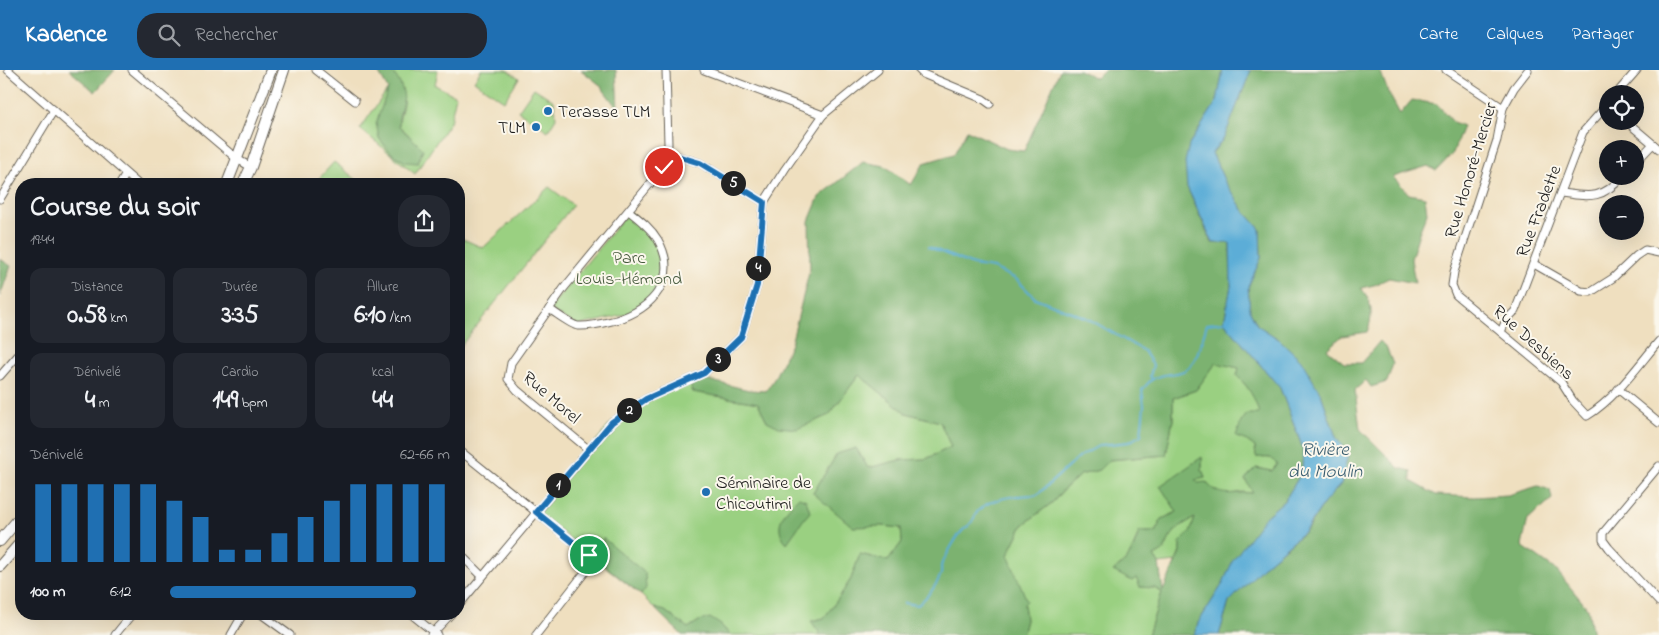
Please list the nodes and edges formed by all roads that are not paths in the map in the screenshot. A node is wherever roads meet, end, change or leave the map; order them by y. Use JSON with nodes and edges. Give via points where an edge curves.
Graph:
{"nodes":[{"id":1,"x":8,"y":70,"type":"edge"},
{"id":2,"x":132,"y":70,"type":"edge"},
{"id":3,"x":284,"y":70,"type":"edge"},
{"id":4,"x":316,"y":70,"type":"edge"},
{"id":5,"x":666,"y":70,"type":"edge"},
{"id":6,"x":704,"y":70,"type":"edge"},
{"id":7,"x":878,"y":70,"type":"edge"},
{"id":8,"x":919,"y":70,"type":"edge"},
{"id":9,"x":1446,"y":70,"type":"edge"},
{"id":10,"x":1528,"y":70,"type":"edge"},
{"id":11,"x":1637,"y":70,"type":"edge"},
{"id":12,"x":269,"y":71,"type":"edge"},
{"id":13,"x":280,"y":81,"type":"junction"},
{"id":14,"x":1624,"y":85,"type":"edge"},
{"id":15,"x":355,"y":102,"type":"dead end"},
{"id":16,"x":990,"y":104,"type":"dead end"},
{"id":17,"x":1503,"y":108,"type":"junction"},
{"id":18,"x":54,"y":110,"type":"junction"},
{"id":19,"x":1599,"y":113,"type":"edge"},
{"id":20,"x":823,"y":115,"type":"junction"},
{"id":21,"x":1636,"y":130,"type":"edge"},
{"id":22,"x":1656,"y":147,"type":"edge"},
{"id":23,"x":667,"y":153,"type":"junction"},
{"id":24,"x":1644,"y":156,"type":"edge"},
{"id":25,"x":237,"y":159,"type":"junction"},
{"id":26,"x":251,"y":167,"type":"junction"},
{"id":27,"x":126,"y":174,"type":"junction"},
{"id":28,"x":124,"y":178,"type":"edge"},
{"id":29,"x":131,"y":178,"type":"edge"},
{"id":30,"x":229,"y":178,"type":"edge"},
{"id":31,"x":246,"y":178,"type":"edge"},
{"id":32,"x":1615,"y":185,"type":"edge"},
{"id":33,"x":1560,"y":193,"type":"junction"},
{"id":34,"x":0,"y":199,"type":"edge"},
{"id":35,"x":764,"y":202,"type":"junction"},
{"id":36,"x":629,"y":211,"type":"junction"},
{"id":37,"x":1659,"y":253,"type":"edge"},
{"id":38,"x":1534,"y":264,"type":"junction"},
{"id":39,"x":1452,"y":285,"type":"joint"},
{"id":40,"x":549,"y":309,"type":"junction"},
{"id":41,"x":1501,"y":332,"type":"junction"},
{"id":42,"x":1659,"y":342,"type":"edge"},
{"id":43,"x":15,"y":359,"type":"edge"},
{"id":44,"x":0,"y":376,"type":"edge"},
{"id":45,"x":1618,"y":389,"type":"junction"},
{"id":46,"x":1659,"y":423,"type":"edge"},
{"id":47,"x":588,"y":448,"type":"junction"},
{"id":48,"x":465,"y":455,"type":"edge"},
{"id":49,"x":1659,"y":466,"type":"edge"},
{"id":50,"x":536,"y":512,"type":"junction"},
{"id":51,"x":15,"y":523,"type":"edge"},
{"id":52,"x":0,"y":541,"type":"edge"},
{"id":53,"x":15,"y":555,"type":"edge"},
{"id":54,"x":465,"y":559,"type":"edge"},
{"id":55,"x":0,"y":566,"type":"edge"},
{"id":56,"x":482,"y":576,"type":"junction"},
{"id":57,"x":1659,"y":588,"type":"edge"},
{"id":58,"x":1652,"y":594,"type":"junction"},
{"id":59,"x":465,"y":597,"type":"edge"},
{"id":60,"x":1659,"y":602,"type":"edge"},
{"id":61,"x":127,"y":620,"type":"edge"},
{"id":62,"x":240,"y":620,"type":"edge"},
{"id":63,"x":269,"y":620,"type":"edge"},
{"id":64,"x":418,"y":620,"type":"edge"},
{"id":65,"x":445,"y":620,"type":"edge"},
{"id":66,"x":434,"y":634,"type":"edge"},
{"id":67,"x":116,"y":635,"type":"edge"},
{"id":68,"x":231,"y":635,"type":"edge"},
{"id":69,"x":290,"y":635,"type":"edge"},
{"id":70,"x":536,"y":635,"type":"edge"}],
"edges":[{"from":1,"to":18,"type":"street"},
{"from":2,"to":25,"type":"street"},
{"from":3,"to":13,"type":"main road"},
{"from":4,"to":15,"type":"street"},
{"from":5,"to":23,"type":"street"},
{"from":6,"to":20,"type":"street"},
{"from":7,"to":20,"type":"street"},
{"from":8,"to":16,"type":"street"},
{"from":9,"to":17,"type":"street"},
{"from":10,"to":17,"type":"street","name":"Rue Honoré-Mercier"},
{"from":11,"to":14,"type":"street"},
{"from":12,"to":13,"type":"street"},
{"from":12,"to":25,"type":"main road"},
{"from":13,"to":26,"type":"main road"},
{"from":17,"to":39,"type":"street","name":"Rue Honoré-Mercier","via":[[1497,140]]},
{"from":18,"to":27,"type":"street"},
{"from":18,"to":34,"type":"street"},
{"from":19,"to":33,"type":"street","name":"Rue Fradette","via":[[1583,132]]},
{"from":20,"to":35,"type":"street"},
{"from":21,"to":22,"type":"street"},
{"from":22,"to":24,"type":"street"},
{"from":23,"to":35,"type":"street","via":[[700,163]]},
{"from":23,"to":36,"type":"street","via":[[664,167]]},
{"from":25,"to":26,"type":"street"},
{"from":25,"to":30,"type":"main road"},
{"from":26,"to":31,"type":"main road"},
{"from":27,"to":28,"type":"street"},
{"from":27,"to":29,"type":"street"},
{"from":32,"to":33,"type":"street","via":[[1598,196]]},
{"from":33,"to":38,"type":"street","name":"Rue Fradette"},
{"from":35,"to":47,"type":"street","via":[[757,285],[741,337],[704,373],[646,399],[612,422]]},
{"from":36,"to":40,"type":"street"},
{"from":36,"to":40,"type":"street","via":[[649,228],[665,256],[667,274],[660,289],[637,312],[600,324],[577,326]]},
{"from":37,"to":38,"type":"street","via":[[1645,250],[1591,292],[1581,291]]},
{"from":38,"to":41,"type":"street","name":"Rue Fradette","via":[[1516,311],[1506,320]]},
{"from":39,"to":41,"type":"street","name":"Rue Desbiens","via":[[1456,295]]},
{"from":40,"to":47,"type":"street","name":"Rue Morel","via":[[511,363],[508,379]]},
{"from":41,"to":45,"type":"street","name":"Rue Desbiens","via":[[1561,382],[1587,416]]},
{"from":42,"to":45,"type":"street"},
{"from":43,"to":44,"type":"street"},
{"from":45,"to":46,"type":"street"},
{"from":47,"to":50,"type":"street"},
{"from":48,"to":50,"type":"street"},
{"from":49,"to":58,"type":"street","via":[[1603,533],[1603,540],[1609,548]]},
{"from":50,"to":56,"type":"street"},
{"from":50,"to":70,"type":"street","via":[[589,555],[593,562]]},
{"from":51,"to":52,"type":"main road"},
{"from":53,"to":55,"type":"main road"},
{"from":54,"to":56,"type":"street"},
{"from":56,"to":59,"type":"street"},
{"from":57,"to":58,"type":"street"},
{"from":58,"to":60,"type":"street"},
{"from":61,"to":67,"type":"street"},
{"from":62,"to":68,"type":"street"},
{"from":63,"to":69,"type":"street"},
{"from":64,"to":66,"type":"street"},
{"from":65,"to":66,"type":"street"}]}
